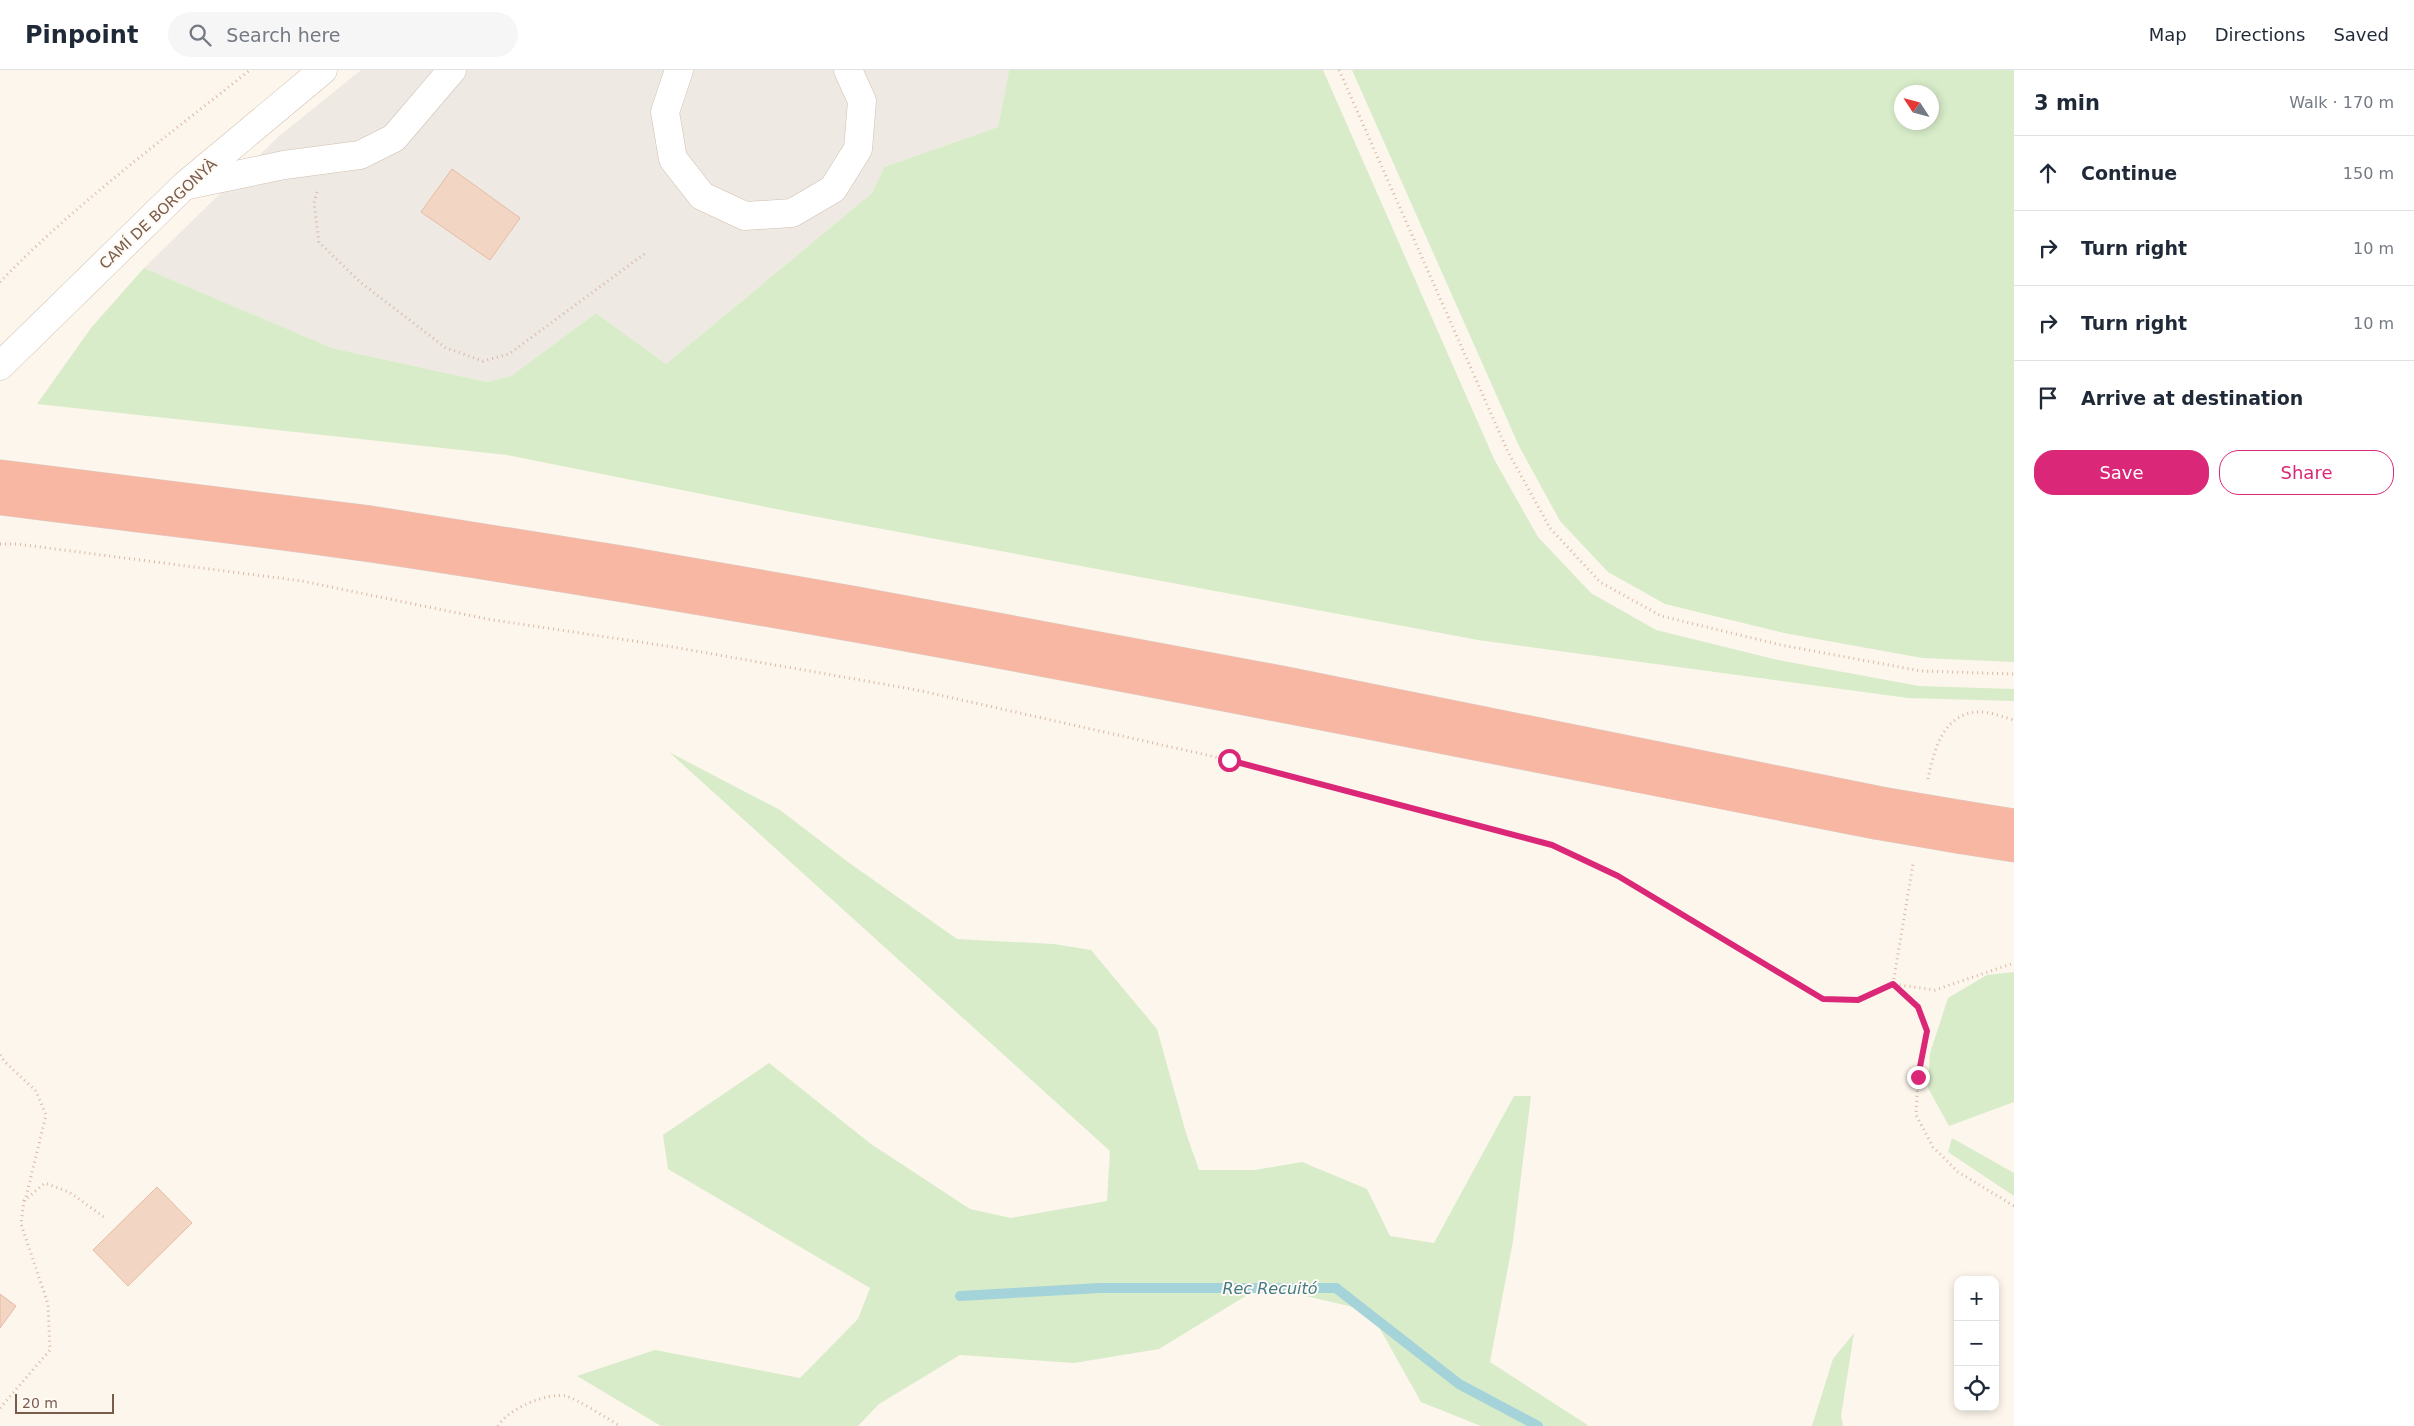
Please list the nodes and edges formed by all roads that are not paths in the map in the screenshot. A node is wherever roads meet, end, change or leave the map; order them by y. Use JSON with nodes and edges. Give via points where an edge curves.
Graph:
{"nodes":[{"id":1,"x":323,"y":70,"type":"edge"},
{"id":2,"x":452,"y":70,"type":"edge"},
{"id":3,"x":679,"y":70,"type":"edge"},
{"id":4,"x":848,"y":70,"type":"edge"},
{"id":5,"x":184,"y":186,"type":"junction"},
{"id":6,"x":0,"y":366,"type":"edge"},
{"id":7,"x":0,"y":474,"type":"edge"},
{"id":8,"x":0,"y":501,"type":"edge"},
{"id":9,"x":1878,"y":813,"type":"junction"},
{"id":10,"x":2014,"y":823,"type":"edge"},
{"id":11,"x":1964,"y":828,"type":"junction"},
{"id":12,"x":2014,"y":848,"type":"edge"}],
"edges":[{"from":1,"to":5,"type":"street","name":"CAMÍ DE BORGONYÀ"},
{"from":2,"to":5,"type":"street","via":[[394,138],[360,155],[284,165]]},
{"from":3,"to":4,"type":"street","via":[[665,112],[673,159],[702,196],[746,216],[792,213],[833,189],[858,149],[862,101]]},
{"from":5,"to":6,"type":"street","name":"CAMÍ DE BORGONYÀ"},
{"from":7,"to":9,"type":"highway","via":[[371,520],[839,598],[1287,681]]},
{"from":8,"to":9,"type":"highway","via":[[367,547],[853,628],[1282,708]]},
{"from":9,"to":11,"type":"highway","bridge":true},
{"from":10,"to":11,"type":"highway"},
{"from":11,"to":12,"type":"highway"}]}
